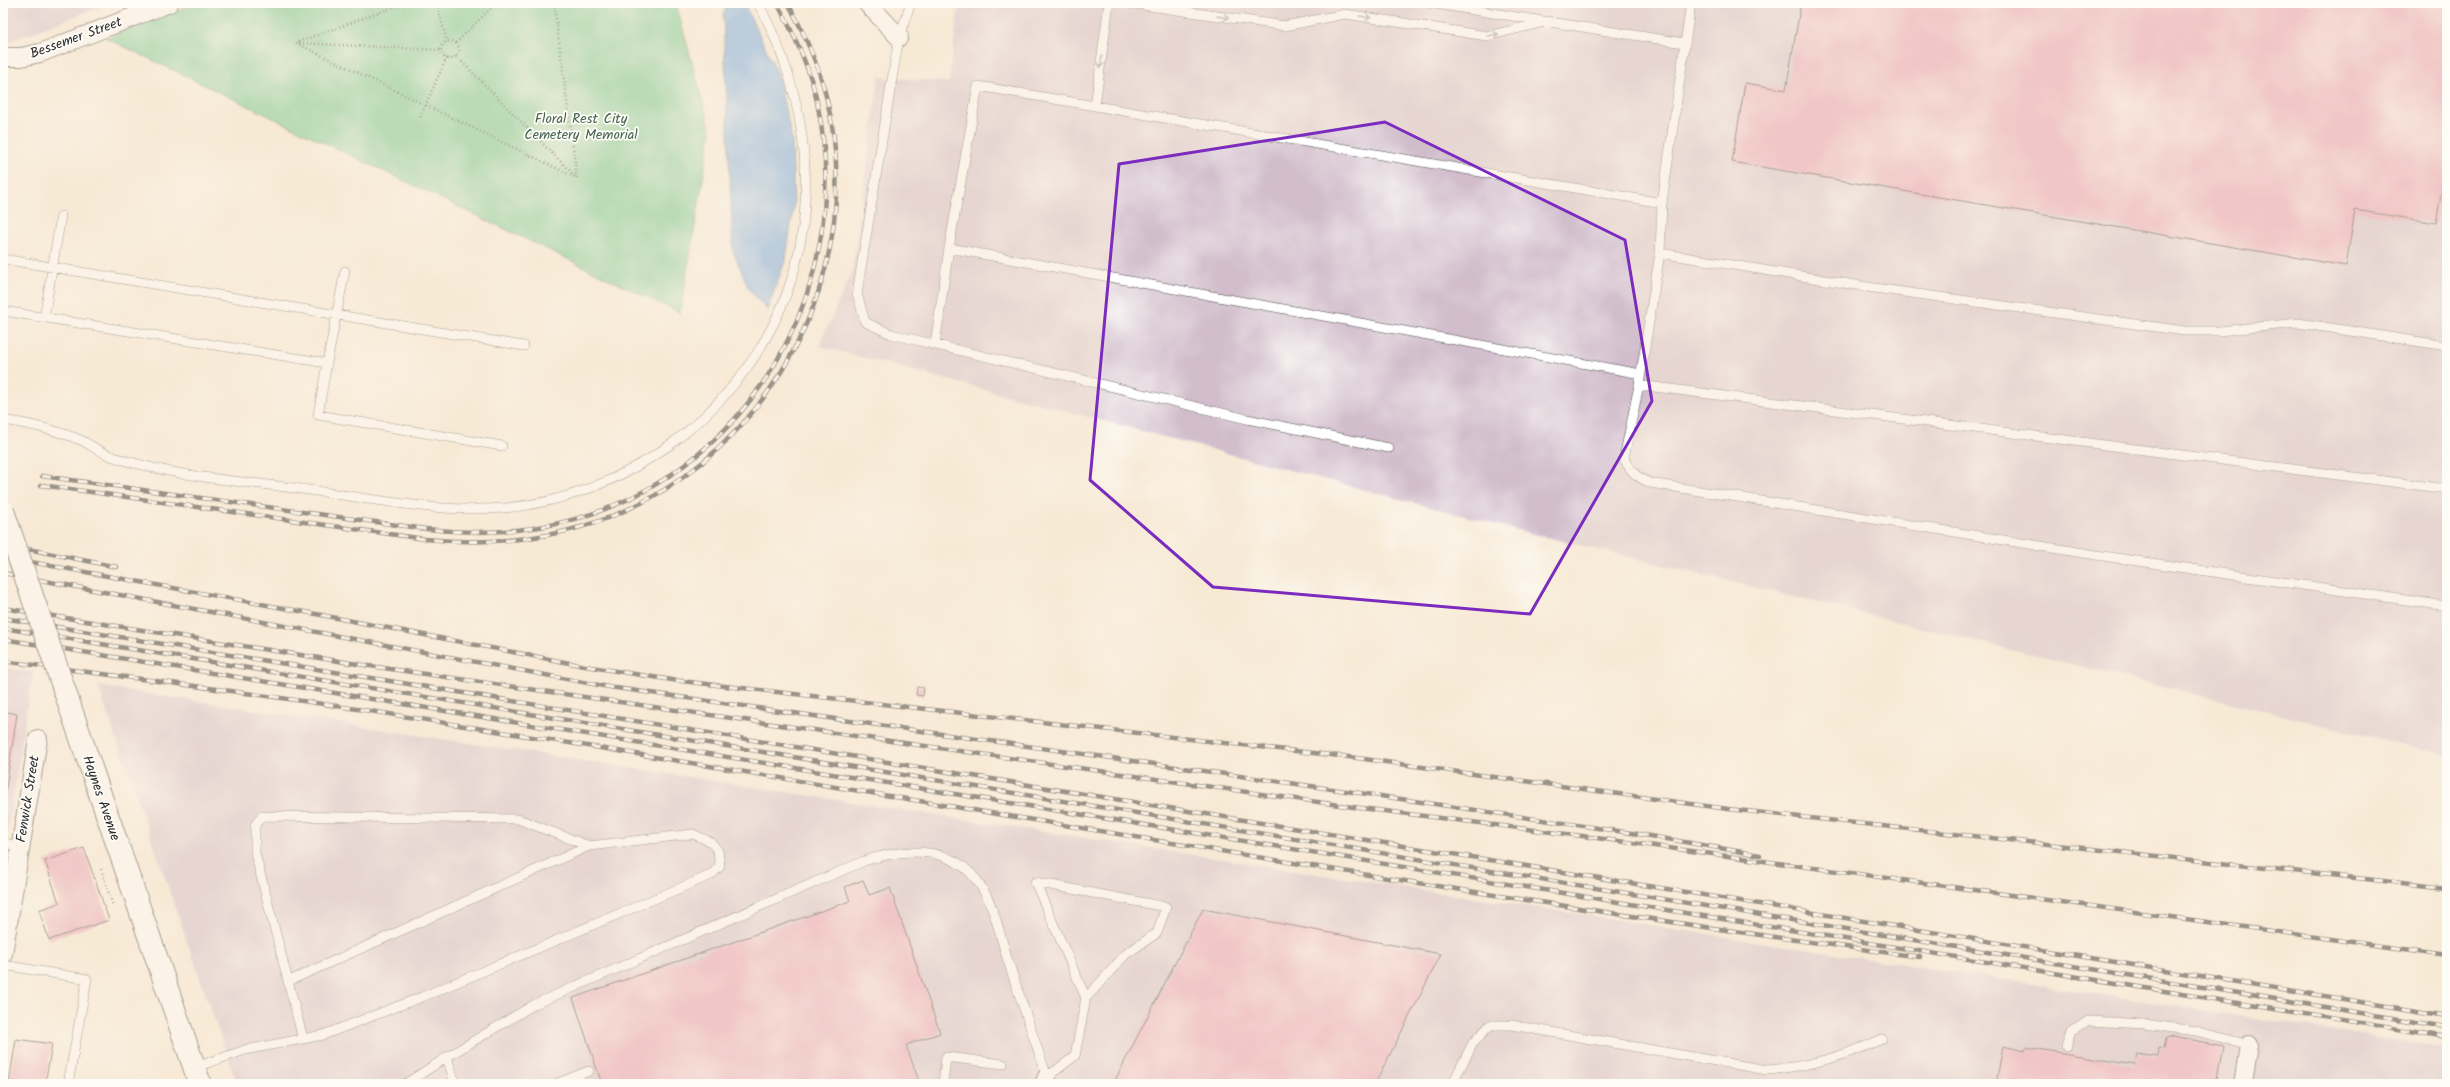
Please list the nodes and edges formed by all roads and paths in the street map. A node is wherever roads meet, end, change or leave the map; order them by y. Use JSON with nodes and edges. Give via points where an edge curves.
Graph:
{"nodes":[{"id":1,"x":170,"y":3,"type":"edge"},
{"id":2,"x":405,"y":3,"type":"edge"},
{"id":3,"x":437,"y":3,"type":"edge"},
{"id":4,"x":496,"y":3,"type":"edge"},
{"id":5,"x":554,"y":3,"type":"edge"},
{"id":6,"x":758,"y":3,"type":"edge"},
{"id":7,"x":867,"y":3,"type":"edge"},
{"id":8,"x":911,"y":3,"type":"edge"},
{"id":9,"x":1109,"y":3,"type":"edge"},
{"id":10,"x":1129,"y":3,"type":"edge"},
{"id":11,"x":1429,"y":3,"type":"edge"},
{"id":12,"x":1691,"y":3,"type":"edge"},
{"id":13,"x":1549,"y":21,"type":"junction"},
{"id":14,"x":899,"y":37,"type":"junction"},
{"id":15,"x":447,"y":42,"type":"junction"},
{"id":16,"x":296,"y":43,"type":"junction"},
{"id":17,"x":456,"y":43,"type":"junction"},
{"id":18,"x":1684,"y":43,"type":"junction"},
{"id":19,"x":442,"y":50,"type":"junction"},
{"id":20,"x":456,"y":56,"type":"junction"},
{"id":21,"x":3,"y":57,"type":"edge"},
{"id":22,"x":447,"y":57,"type":"junction"},
{"id":23,"x":424,"y":105,"type":"junction"},
{"id":24,"x":1095,"y":106,"type":"junction"},
{"id":25,"x":420,"y":117,"type":"dead end"},
{"id":26,"x":577,"y":178,"type":"junction"},
{"id":27,"x":1662,"y":203,"type":"junction"},
{"id":28,"x":60,"y":216,"type":"dead end"},
{"id":29,"x":949,"y":248,"type":"junction"},
{"id":30,"x":1660,"y":254,"type":"junction"},
{"id":31,"x":3,"y":259,"type":"edge"},
{"id":32,"x":52,"y":268,"type":"junction"},
{"id":33,"x":345,"y":271,"type":"dead end"},
{"id":34,"x":3,"y":311,"type":"edge"},
{"id":35,"x":336,"y":314,"type":"junction"},
{"id":36,"x":44,"y":318,"type":"junction"},
{"id":37,"x":935,"y":344,"type":"junction"},
{"id":38,"x":524,"y":346,"type":"dead end"},
{"id":39,"x":2447,"y":346,"type":"edge"},
{"id":40,"x":327,"y":363,"type":"junction"},
{"id":41,"x":1641,"y":374,"type":"junction"},
{"id":42,"x":1639,"y":385,"type":"junction"},
{"id":43,"x":3,"y":420,"type":"edge"},
{"id":44,"x":502,"y":446,"type":"dead end"},
{"id":45,"x":1389,"y":448,"type":"dead end"},
{"id":46,"x":2447,"y":489,"type":"edge"},
{"id":47,"x":3,"y":511,"type":"edge"},
{"id":48,"x":2447,"y":606,"type":"edge"},
{"id":49,"x":38,"y":739,"type":"dead end"},
{"id":50,"x":3,"y":843,"type":"edge"},
{"id":51,"x":21,"y":846,"type":"junction"},
{"id":52,"x":588,"y":846,"type":"junction"},
{"id":53,"x":101,"y":869,"type":"dead end"},
{"id":54,"x":114,"y":906,"type":"dead end"},
{"id":55,"x":3,"y":954,"type":"edge"},
{"id":56,"x":3,"y":965,"type":"edge"},
{"id":57,"x":288,"y":981,"type":"junction"},
{"id":58,"x":1086,"y":998,"type":"junction"},
{"id":59,"x":303,"y":1039,"type":"junction"},
{"id":60,"x":1882,"y":1039,"type":"dead end"},
{"id":61,"x":2249,"y":1045,"type":"joint"},
{"id":62,"x":2066,"y":1046,"type":"dead end"},
{"id":63,"x":447,"y":1057,"type":"junction"},
{"id":64,"x":1003,"y":1064,"type":"dead end"},
{"id":65,"x":589,"y":1071,"type":"dead end"},
{"id":66,"x":197,"y":1076,"type":"edge"},
{"id":67,"x":1045,"y":1080,"type":"edge"},
{"id":68,"x":68,"y":1084,"type":"edge"},
{"id":69,"x":405,"y":1084,"type":"edge"},
{"id":70,"x":455,"y":1084,"type":"edge"},
{"id":71,"x":555,"y":1084,"type":"edge"},
{"id":72,"x":943,"y":1084,"type":"edge"},
{"id":73,"x":1452,"y":1084,"type":"edge"},
{"id":74,"x":2243,"y":1084,"type":"edge"}],
"edges":[{"from":1,"to":21,"type":"street","name":"Bessemer Street","via":[[40,53]]},
{"from":2,"to":16,"type":"path"},
{"from":3,"to":15,"type":"path"},
{"from":4,"to":17,"type":"path"},
{"from":5,"to":26,"type":"path"},
{"from":6,"to":43,"type":"lane","via":[[782,57],[801,124],[806,196],[795,267],[772,325],[739,379],[700,422],[642,463],[588,488],[546,501],[505,508],[442,508],[166,471],[105,454],[81,440],[49,428]]},
{"from":7,"to":14,"type":"street"},
{"from":8,"to":14,"type":"lane"},
{"from":9,"to":24,"type":"lane","one_way":true},
{"from":10,"to":13,"type":"lane","one_way":true,"via":[[1285,26],[1345,14],[1487,36]]},
{"from":11,"to":13,"type":"lane"},
{"from":12,"to":18,"type":"lane"},
{"from":13,"to":18,"type":"lane"},
{"from":14,"to":37,"type":"lane","via":[[858,293],[865,322],[891,334]]},
{"from":15,"to":17,"type":"path"},
{"from":15,"to":19,"type":"path"},
{"from":16,"to":19,"type":"path"},
{"from":16,"to":23,"type":"path"},
{"from":17,"to":20,"type":"path","via":[[459,51]]},
{"from":18,"to":27,"type":"lane"},
{"from":19,"to":22,"type":"path"},
{"from":20,"to":22,"type":"path"},
{"from":20,"to":26,"type":"path"},
{"from":22,"to":23,"type":"path"},
{"from":23,"to":25,"type":"path"},
{"from":23,"to":26,"type":"path"},
{"from":24,"to":27,"type":"lane"},
{"from":24,"to":29,"type":"lane","via":[[978,86]]},
{"from":27,"to":30,"type":"lane"},
{"from":28,"to":32,"type":"lane"},
{"from":29,"to":37,"type":"lane"},
{"from":29,"to":41,"type":"lane"},
{"from":30,"to":39,"type":"lane","via":[[1874,288],[2185,331],[2220,331],[2298,323]]},
{"from":30,"to":41,"type":"lane"},
{"from":31,"to":32,"type":"lane"},
{"from":32,"to":35,"type":"lane"},
{"from":32,"to":36,"type":"lane"},
{"from":33,"to":35,"type":"lane"},
{"from":34,"to":36,"type":"lane"},
{"from":35,"to":38,"type":"lane"},
{"from":35,"to":40,"type":"lane"},
{"from":36,"to":40,"type":"lane"},
{"from":37,"to":45,"type":"lane","via":[[1247,419]]},
{"from":40,"to":44,"type":"lane","via":[[318,415]]},
{"from":41,"to":42,"type":"lane"},
{"from":42,"to":46,"type":"lane"},
{"from":42,"to":48,"type":"lane","via":[[1624,458],[1628,469],[1636,477],[1650,483],[2096,555]]},
{"from":47,"to":66,"type":"main road","name":"Haynes Avenue","bridge":true},
{"from":49,"to":51,"type":"street","name":"Fenwick Street"},
{"from":50,"to":51,"type":"lane"},
{"from":51,"to":55,"type":"street","name":"Fenwick Street"},
{"from":52,"to":57,"type":"lane"},
{"from":52,"to":57,"type":"lane","via":[[518,818],[262,816],[255,825],[256,853]]},
{"from":52,"to":59,"type":"lane","via":[[693,834],[711,842],[718,851],[720,866],[711,875],[422,997],[323,1035]]},
{"from":53,"to":54,"type":"path"},
{"from":56,"to":68,"type":"lane","via":[[87,979]]},
{"from":57,"to":59,"type":"lane"},
{"from":58,"to":58,"type":"lane","via":[[1077,976],[1035,882],[1166,907],[1157,933],[1126,954]]},
{"from":58,"to":67,"type":"lane","via":[[1075,1056]]},
{"from":59,"to":66,"type":"lane","via":[[245,1050]]},
{"from":60,"to":73,"type":"lane","via":[[1855,1051],[1798,1068],[1767,1070],[1510,1025],[1490,1025],[1473,1043]]},
{"from":61,"to":62,"type":"lane","via":[[2196,1031],[2144,1024],[2088,1021],[2071,1033]]},
{"from":61,"to":74,"type":"street"},
{"from":63,"to":67,"type":"lane","via":[[535,1004],[864,861],[887,854],[919,851],[944,856],[961,865],[986,894]]},
{"from":63,"to":69,"type":"lane"},
{"from":63,"to":70,"type":"lane"},
{"from":64,"to":72,"type":"lane","via":[[946,1057]]},
{"from":65,"to":71,"type":"lane"}]}
